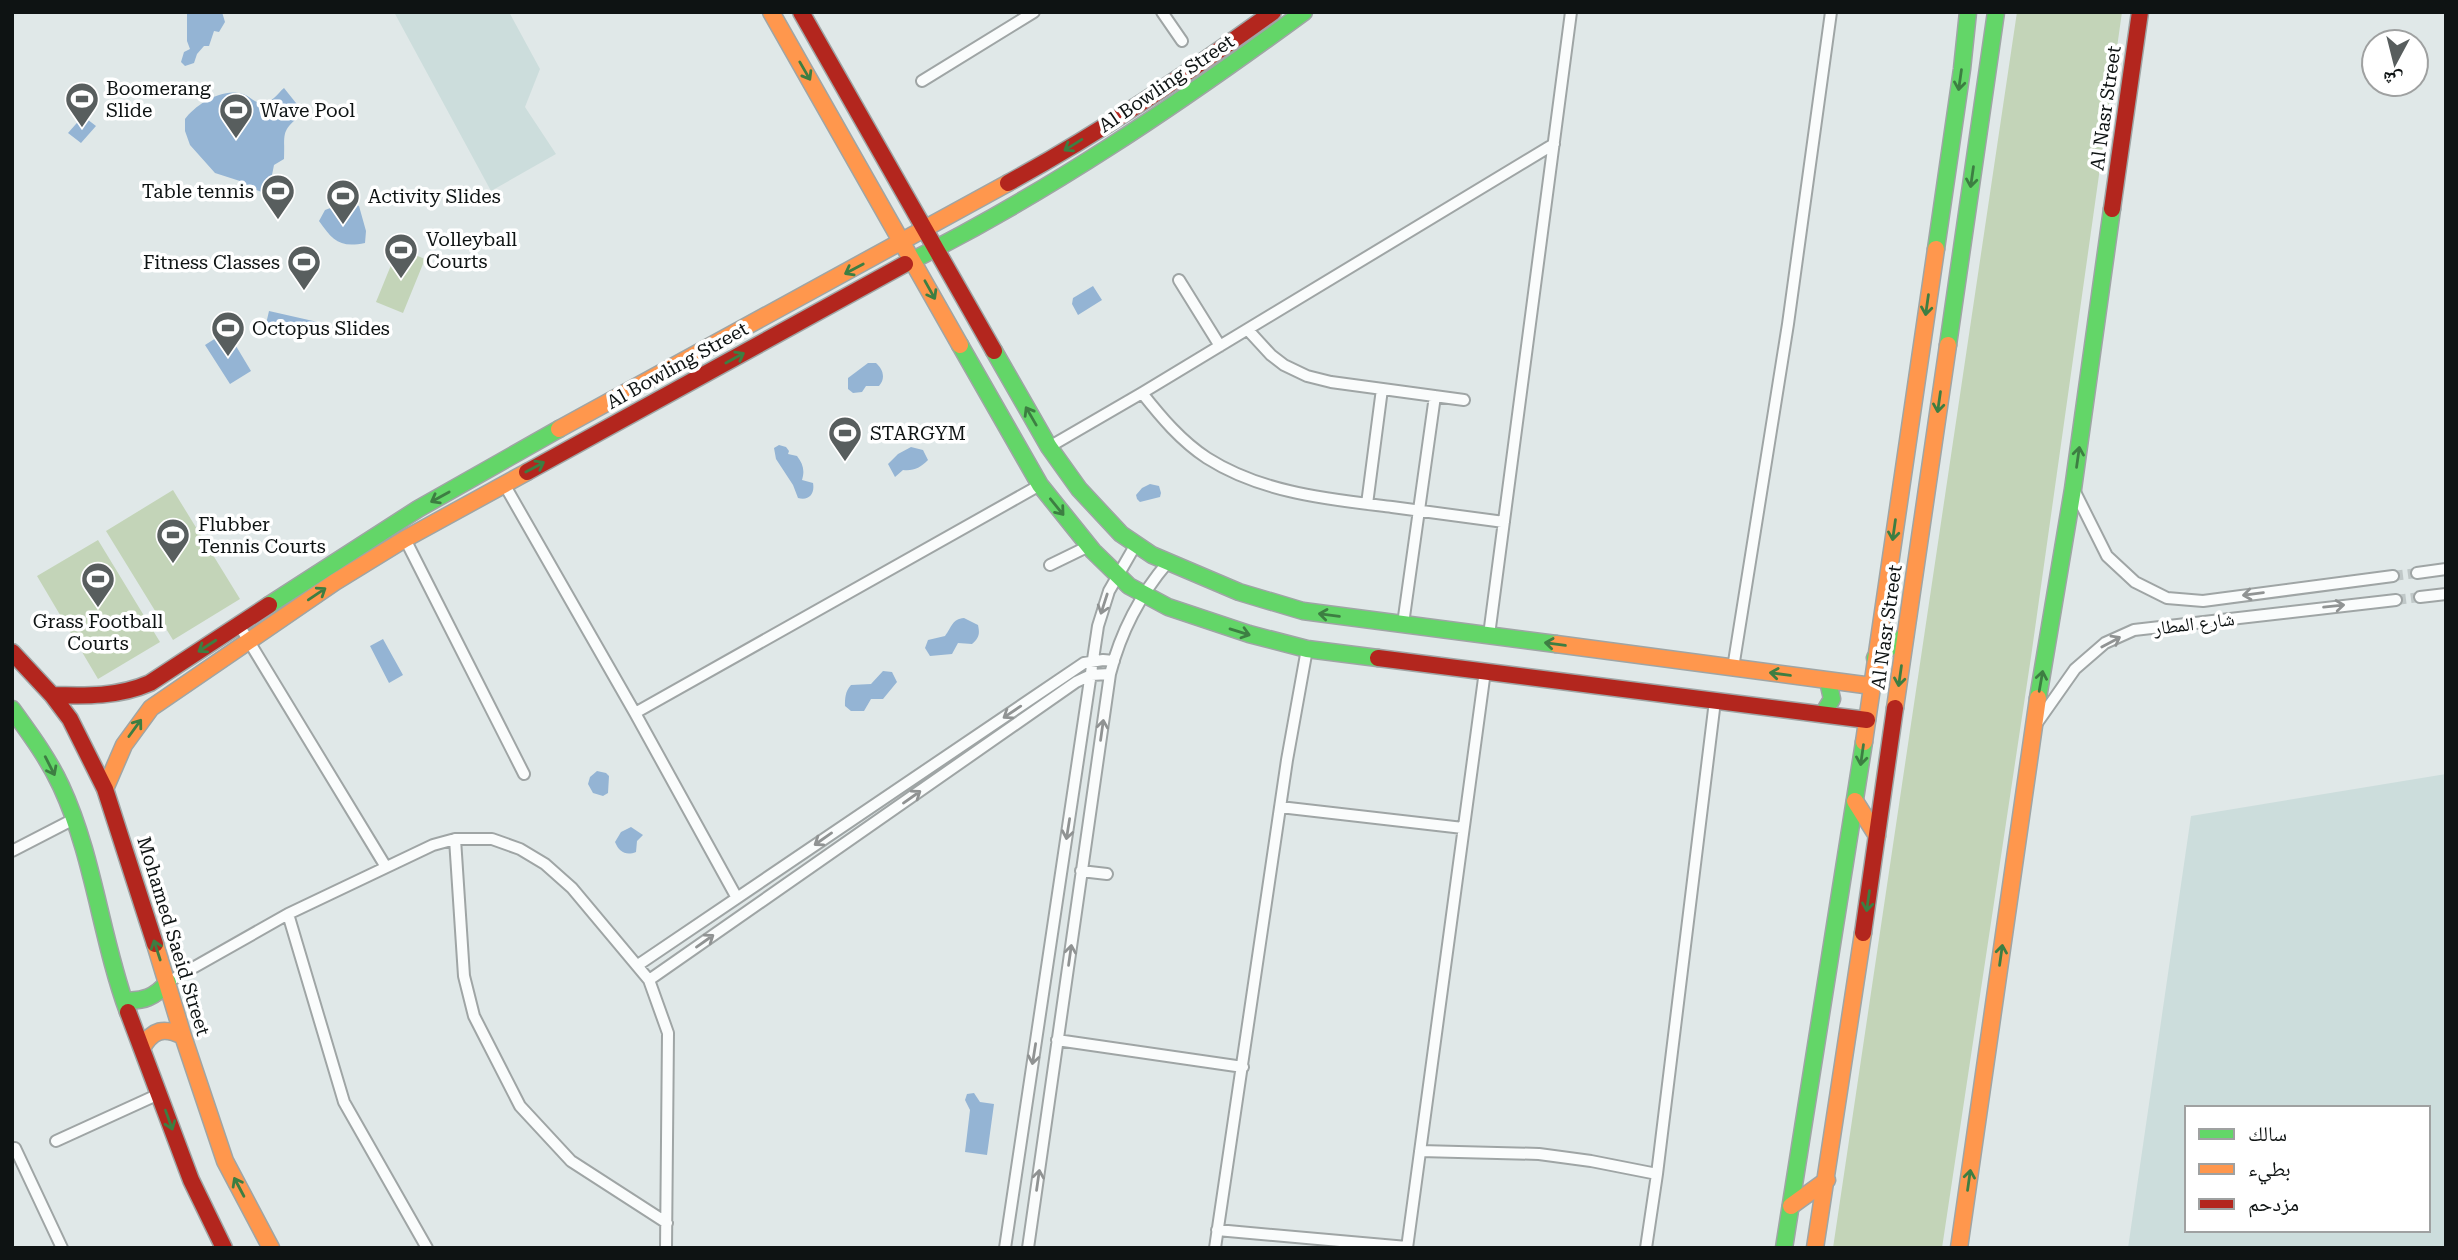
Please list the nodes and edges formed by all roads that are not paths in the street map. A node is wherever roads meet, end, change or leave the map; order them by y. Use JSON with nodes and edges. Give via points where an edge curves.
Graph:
{"nodes":[{"id":1,"x":771,"y":12,"type":"edge"},
{"id":2,"x":801,"y":12,"type":"edge"},
{"id":3,"x":1034,"y":12,"type":"edge"},
{"id":4,"x":1273,"y":12,"type":"edge"},
{"id":5,"x":1304,"y":12,"type":"edge"},
{"id":6,"x":1571,"y":12,"type":"edge"},
{"id":7,"x":1831,"y":12,"type":"edge"},
{"id":8,"x":1968,"y":12,"type":"edge"},
{"id":9,"x":1996,"y":12,"type":"edge"},
{"id":10,"x":2140,"y":12,"type":"edge"},
{"id":11,"x":1163,"y":13,"type":"edge"},
{"id":12,"x":1182,"y":41,"type":"dead end"},
{"id":13,"x":1195,"y":68,"type":"junction"},
{"id":14,"x":922,"y":81,"type":"dead end"},
{"id":15,"x":1207,"y":83,"type":"junction"},
{"id":16,"x":1554,"y":144,"type":"junction"},
{"id":17,"x":925,"y":231,"type":"junction"},
{"id":18,"x":903,"y":242,"type":"junction"},
{"id":19,"x":936,"y":249,"type":"junction"},
{"id":20,"x":914,"y":261,"type":"junction"},
{"id":21,"x":1180,"y":280,"type":"dead end"},
{"id":22,"x":1248,"y":330,"type":"junction"},
{"id":23,"x":1220,"y":346,"type":"junction"},
{"id":24,"x":1382,"y":389,"type":"junction"},
{"id":25,"x":1142,"y":393,"type":"junction"},
{"id":26,"x":1435,"y":396,"type":"junction"},
{"id":27,"x":1464,"y":400,"type":"dead end"},
{"id":28,"x":604,"y":403,"type":"junction"},
{"id":29,"x":584,"y":416,"type":"junction"},
{"id":30,"x":615,"y":423,"type":"junction"},
{"id":31,"x":595,"y":435,"type":"junction"},
{"id":32,"x":1049,"y":447,"type":"junction"},
{"id":33,"x":504,"y":484,"type":"junction"},
{"id":34,"x":1040,"y":485,"type":"junction"},
{"id":35,"x":2073,"y":489,"type":"junction"},
{"id":36,"x":1367,"y":504,"type":"junction"},
{"id":37,"x":1419,"y":510,"type":"junction"},
{"id":38,"x":1504,"y":522,"type":"junction"},
{"id":39,"x":405,"y":539,"type":"junction"},
{"id":40,"x":1136,"y":544,"type":"junction"},
{"id":41,"x":1089,"y":546,"type":"junction"},
{"id":42,"x":1168,"y":562,"type":"junction"},
{"id":43,"x":1050,"y":565,"type":"dead end"},
{"id":44,"x":2446,"y":569,"type":"edge"},
{"id":45,"x":2417,"y":573,"type":"tunnel mouth"},
{"id":46,"x":1117,"y":574,"type":"junction"},
{"id":47,"x":2393,"y":576,"type":"tunnel mouth"},
{"id":48,"x":2299,"y":588,"type":"junction"},
{"id":49,"x":1143,"y":593,"type":"junction"},
{"id":50,"x":2446,"y":594,"type":"edge"},
{"id":51,"x":2420,"y":597,"type":"tunnel mouth"},
{"id":52,"x":2396,"y":600,"type":"tunnel mouth"},
{"id":53,"x":2302,"y":610,"type":"junction"},
{"id":54,"x":1403,"y":624,"type":"junction"},
{"id":55,"x":239,"y":625,"type":"junction"},
{"id":56,"x":1489,"y":635,"type":"junction"},
{"id":57,"x":1906,"y":636,"type":"junction"},
{"id":58,"x":249,"y":641,"type":"junction"},
{"id":59,"x":1307,"y":649,"type":"junction"},
{"id":60,"x":12,"y":652,"type":"edge"},
{"id":61,"x":1875,"y":658,"type":"junction"},
{"id":62,"x":1093,"y":660,"type":"junction"},
{"id":63,"x":1114,"y":660,"type":"junction"},
{"id":64,"x":1733,"y":668,"type":"junction"},
{"id":65,"x":1485,"y":671,"type":"junction"},
{"id":66,"x":1110,"y":674,"type":"junction"},
{"id":67,"x":1091,"y":675,"type":"junction"},
{"id":68,"x":1828,"y":681,"type":"junction"},
{"id":69,"x":1872,"y":686,"type":"junction"},
{"id":70,"x":52,"y":695,"type":"junction"},
{"id":71,"x":1715,"y":701,"type":"junction"},
{"id":72,"x":12,"y":709,"type":"edge"},
{"id":73,"x":635,"y":713,"type":"junction"},
{"id":74,"x":1823,"y":714,"type":"junction"},
{"id":75,"x":1867,"y":720,"type":"junction"},
{"id":76,"x":2034,"y":728,"type":"junction"},
{"id":77,"x":524,"y":774,"type":"dead end"},
{"id":78,"x":105,"y":789,"type":"junction"},
{"id":79,"x":1855,"y":801,"type":"junction"},
{"id":80,"x":1280,"y":807,"type":"junction"},
{"id":81,"x":860,"y":814,"type":"junction"},
{"id":82,"x":74,"y":818,"type":"junction"},
{"id":83,"x":871,"y":827,"type":"junction"},
{"id":84,"x":1463,"y":828,"type":"junction"},
{"id":85,"x":1877,"y":836,"type":"junction"},
{"id":86,"x":455,"y":839,"type":"junction"},
{"id":87,"x":12,"y":851,"type":"edge"},
{"id":88,"x":386,"y":867,"type":"junction"},
{"id":89,"x":1082,"y":872,"type":"junction"},
{"id":90,"x":1107,"y":874,"type":"dead end"},
{"id":91,"x":737,"y":898,"type":"junction"},
{"id":92,"x":288,"y":914,"type":"junction"},
{"id":93,"x":638,"y":965,"type":"junction"},
{"id":94,"x":649,"y":980,"type":"junction"},
{"id":95,"x":168,"y":982,"type":"junction"},
{"id":96,"x":124,"y":1000,"type":"junction"},
{"id":97,"x":183,"y":1036,"type":"junction"},
{"id":98,"x":1057,"y":1040,"type":"junction"},
{"id":99,"x":142,"y":1048,"type":"junction"},
{"id":100,"x":1243,"y":1067,"type":"junction"},
{"id":101,"x":159,"y":1094,"type":"junction"},
{"id":102,"x":56,"y":1141,"type":"dead end"},
{"id":103,"x":15,"y":1148,"type":"dead end"},
{"id":104,"x":1420,"y":1151,"type":"junction"},
{"id":105,"x":1657,"y":1174,"type":"junction"},
{"id":106,"x":1827,"y":1180,"type":"junction"},
{"id":107,"x":1791,"y":1206,"type":"junction"},
{"id":108,"x":667,"y":1223,"type":"junction"},
{"id":109,"x":1217,"y":1230,"type":"junction"},
{"id":110,"x":1407,"y":1247,"type":"edge"},
{"id":111,"x":62,"y":1248,"type":"edge"},
{"id":112,"x":224,"y":1248,"type":"edge"},
{"id":113,"x":271,"y":1248,"type":"edge"},
{"id":114,"x":427,"y":1248,"type":"edge"},
{"id":115,"x":666,"y":1248,"type":"edge"},
{"id":116,"x":1005,"y":1248,"type":"edge"},
{"id":117,"x":1028,"y":1248,"type":"edge"},
{"id":118,"x":1215,"y":1248,"type":"edge"},
{"id":119,"x":1646,"y":1248,"type":"edge"},
{"id":120,"x":1784,"y":1248,"type":"edge"},
{"id":121,"x":1815,"y":1248,"type":"edge"},
{"id":122,"x":1959,"y":1248,"type":"edge"}],
"edges":[{"from":1,"to":18,"type":"street","one_way":true},
{"from":2,"to":17,"type":"street"},
{"from":3,"to":14,"type":"street"},
{"from":4,"to":13,"type":"street","name":"Al Bowling Street"},
{"from":5,"to":15,"type":"street","name":"Al Bowling Street"},
{"from":6,"to":16,"type":"street"},
{"from":7,"to":64,"type":"street","via":[[1788,324]]},
{"from":8,"to":61,"type":"street","one_way":true},
{"from":9,"to":57,"type":"street","name":"Al Nasr Street","one_way":true},
{"from":35,"to":10,"type":"street","name":"Al Nasr Street","one_way":true},
{"from":11,"to":12,"type":"street"},
{"from":13,"to":15,"type":"street"},
{"from":13,"to":17,"type":"street","name":"Al Bowling Street","one_way":true},
{"from":15,"to":19,"type":"street","name":"Al Bowling Street","via":[[1076,169]]},
{"from":16,"to":22,"type":"street"},
{"from":16,"to":38,"type":"street"},
{"from":17,"to":18,"type":"street","name":"Al Bowling Street"},
{"from":17,"to":19,"type":"street"},
{"from":18,"to":20,"type":"street"},
{"from":18,"to":28,"type":"street","name":"Al Bowling Street","one_way":true},
{"from":19,"to":20,"type":"street","name":"Al Bowling Street"},
{"from":32,"to":19,"type":"street","one_way":true},
{"from":30,"to":20,"type":"street","name":"Al Bowling Street","one_way":true},
{"from":20,"to":34,"type":"street","one_way":true},
{"from":21,"to":23,"type":"street"},
{"from":22,"to":23,"type":"street"},
{"from":22,"to":24,"type":"street","via":[[1278,360],[1307,376]]},
{"from":23,"to":25,"type":"street"},
{"from":24,"to":26,"type":"street"},
{"from":24,"to":36,"type":"street"},
{"from":25,"to":32,"type":"street"},
{"from":25,"to":36,"type":"street","via":[[1167,425],[1205,457],[1248,479],[1282,490]]},
{"from":26,"to":27,"type":"street"},
{"from":26,"to":37,"type":"street"},
{"from":28,"to":29,"type":"street","name":"Al Bowling Street"},
{"from":28,"to":30,"type":"street"},
{"from":29,"to":31,"type":"street"},
{"from":29,"to":55,"type":"street","name":"Al Bowling Street","one_way":true,"via":[[418,509]]},
{"from":30,"to":31,"type":"street","name":"Al Bowling Street"},
{"from":33,"to":31,"type":"street","name":"Al Bowling Street","one_way":true},
{"from":32,"to":40,"type":"street","via":[[1079,489]]},
{"from":33,"to":39,"type":"street","name":"Al Bowling Street"},
{"from":33,"to":73,"type":"street"},
{"from":34,"to":41,"type":"street","one_way":true},
{"from":34,"to":73,"type":"street"},
{"from":48,"to":35,"type":"street","one_way":true,"via":[[2203,601],[2166,598],[2135,582],[2107,556]]},
{"from":76,"to":35,"type":"street","name":"Al Nasr Street","one_way":true},
{"from":36,"to":37,"type":"street"},
{"from":37,"to":38,"type":"street"},
{"from":37,"to":54,"type":"street"},
{"from":38,"to":56,"type":"street"},
{"from":58,"to":39,"type":"street","name":"Al Bowling Street","one_way":true},
{"from":39,"to":77,"type":"street"},
{"from":40,"to":42,"type":"street"},
{"from":40,"to":46,"type":"street"},
{"from":41,"to":43,"type":"street"},
{"from":41,"to":46,"type":"street"},
{"from":42,"to":49,"type":"street"},
{"from":54,"to":42,"type":"street","one_way":true,"via":[[1303,611],[1240,592]]},
{"from":44,"to":45,"type":"street"},
{"from":46,"to":49,"type":"street"},
{"from":46,"to":62,"type":"street","one_way":true,"via":[[1103,608]]},
{"from":47,"to":48,"type":"street"},
{"from":48,"to":53,"type":"street"},
{"from":49,"to":59,"type":"street","one_way":true,"via":[[1224,627]]},
{"from":49,"to":63,"type":"street"},
{"from":50,"to":51,"type":"street"},
{"from":53,"to":52,"type":"street","name":"شارع المطار","one_way":true},
{"from":76,"to":53,"type":"street","name":"شارع المطار","one_way":true,"via":[[2075,669],[2105,643],[2134,630]]},
{"from":54,"to":56,"type":"street"},
{"from":55,"to":58,"type":"street"},
{"from":55,"to":70,"type":"street","name":"Al Bowling Street","one_way":true,"via":[[137,690]]},
{"from":64,"to":56,"type":"street","one_way":true},
{"from":57,"to":61,"type":"street"},
{"from":57,"to":85,"type":"street","name":"Al Nasr Street","one_way":true},
{"from":78,"to":58,"type":"street","name":"Al Bowling Street","one_way":true,"via":[[124,745],[151,708]]},
{"from":58,"to":88,"type":"street"},
{"from":59,"to":65,"type":"street"},
{"from":59,"to":80,"type":"street"},
{"from":60,"to":70,"type":"street","name":"Mohamed Saeid Street"},
{"from":61,"to":69,"type":"street"},
{"from":62,"to":63,"type":"street"},
{"from":62,"to":67,"type":"street"},
{"from":62,"to":81,"type":"street","one_way":true},
{"from":63,"to":66,"type":"street"},
{"from":68,"to":64,"type":"street","one_way":true},
{"from":65,"to":71,"type":"street"},
{"from":65,"to":84,"type":"street"},
{"from":66,"to":67,"type":"street"},
{"from":89,"to":66,"type":"street","one_way":true},
{"from":83,"to":67,"type":"street","one_way":true},
{"from":67,"to":116,"type":"street","one_way":true},
{"from":68,"to":69,"type":"street"},
{"from":68,"to":74,"type":"street","via":[[1832,699]]},
{"from":69,"to":75,"type":"street"},
{"from":70,"to":78,"type":"street","name":"Mohamed Saeid Street","via":[[70,719]]},
{"from":71,"to":74,"type":"street"},
{"from":71,"to":105,"type":"street"},
{"from":72,"to":82,"type":"street","one_way":true,"via":[[45,755]]},
{"from":73,"to":91,"type":"street"},
{"from":74,"to":75,"type":"street"},
{"from":75,"to":79,"type":"street","one_way":true},
{"from":122,"to":76,"type":"street","name":"Al Nasr Street","one_way":true},
{"from":95,"to":78,"type":"street","name":"Mohamed Saeid Street","one_way":true},
{"from":79,"to":85,"type":"street"},
{"from":79,"to":107,"type":"street"},
{"from":80,"to":84,"type":"street"},
{"from":80,"to":100,"type":"street"},
{"from":81,"to":83,"type":"street"},
{"from":81,"to":91,"type":"street","one_way":true},
{"from":82,"to":87,"type":"street"},
{"from":82,"to":96,"type":"street"},
{"from":94,"to":83,"type":"street","one_way":true},
{"from":84,"to":104,"type":"street"},
{"from":85,"to":106,"type":"street","name":"Al Nasr Street","one_way":true},
{"from":86,"to":88,"type":"street"},
{"from":86,"to":93,"type":"street","via":[[492,839],[545,863]]},
{"from":86,"to":108,"type":"street","via":[[464,976],[474,1016],[520,1106],[571,1161]]},
{"from":88,"to":92,"type":"street"},
{"from":89,"to":90,"type":"street"},
{"from":98,"to":89,"type":"street","one_way":true},
{"from":91,"to":93,"type":"street"},
{"from":92,"to":95,"type":"street"},
{"from":92,"to":114,"type":"street","via":[[344,1102]]},
{"from":93,"to":94,"type":"street"},
{"from":94,"to":108,"type":"street","via":[[668,1033]]},
{"from":95,"to":96,"type":"street","via":[[149,999]]},
{"from":95,"to":97,"type":"street","name":"Mohamed Saeid Street"},
{"from":96,"to":99,"type":"street"},
{"from":97,"to":99,"type":"street","via":[[158,1030]]},
{"from":113,"to":97,"type":"street","name":"Mohamed Saeid Street","one_way":true,"via":[[225,1161]]},
{"from":98,"to":100,"type":"street"},
{"from":117,"to":98,"type":"street","one_way":true},
{"from":99,"to":101,"type":"street"},
{"from":100,"to":109,"type":"street"},
{"from":101,"to":102,"type":"street"},
{"from":101,"to":112,"type":"street","one_way":true,"via":[[191,1180]]},
{"from":103,"to":111,"type":"street"},
{"from":104,"to":105,"type":"street","via":[[1539,1154]]},
{"from":104,"to":110,"type":"street"},
{"from":105,"to":119,"type":"street"},
{"from":106,"to":107,"type":"street"},
{"from":106,"to":121,"type":"street","name":"Al Nasr Street"},
{"from":107,"to":120,"type":"street"},
{"from":108,"to":115,"type":"street"},
{"from":109,"to":110,"type":"street"},
{"from":109,"to":118,"type":"street"}]}
